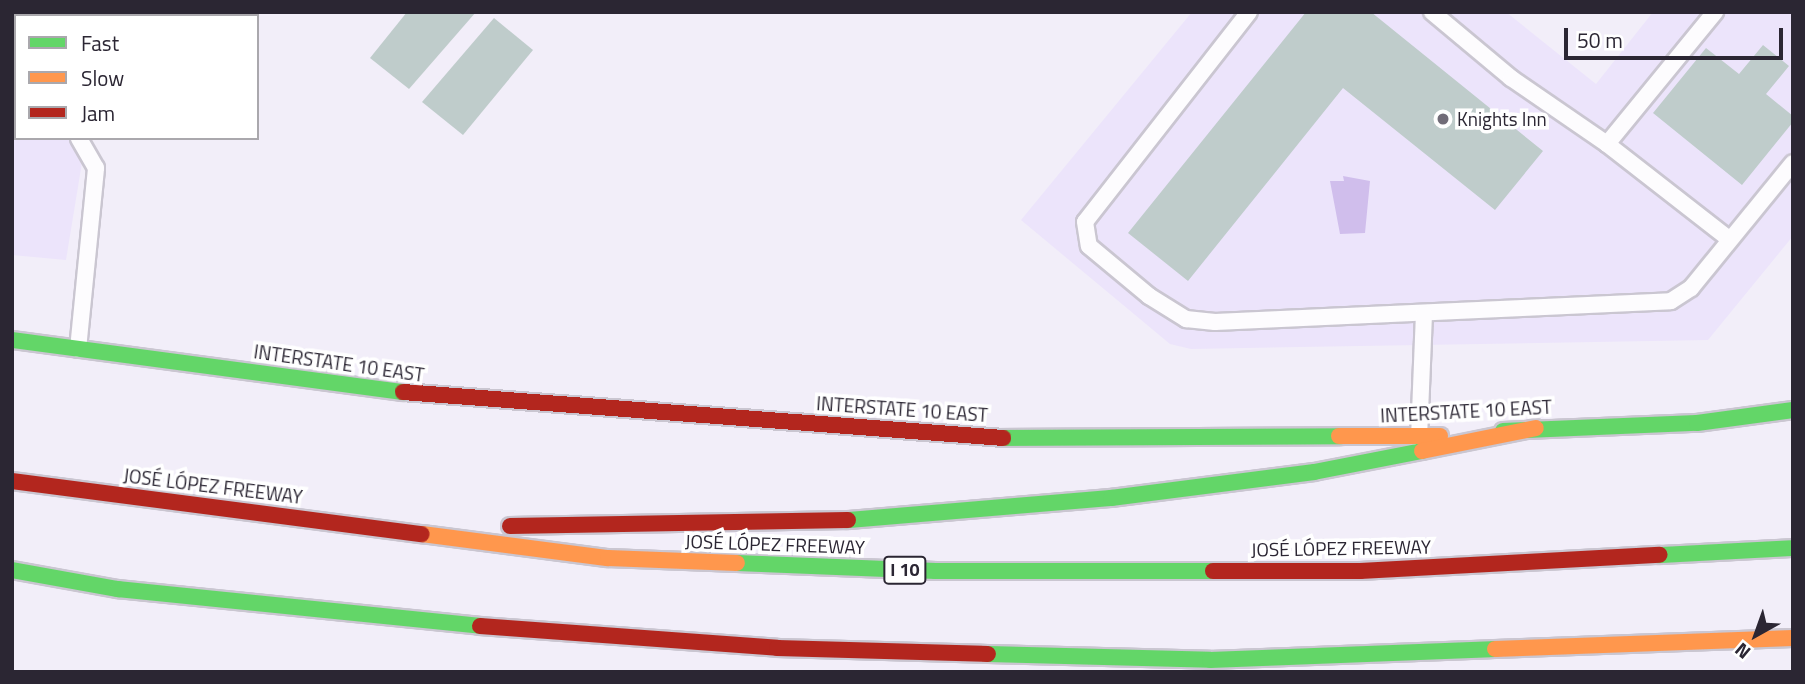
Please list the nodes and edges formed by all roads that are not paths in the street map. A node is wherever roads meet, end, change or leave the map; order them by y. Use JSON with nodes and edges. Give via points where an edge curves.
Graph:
{"nodes":[{"id":1,"x":1248,"y":12,"type":"edge"},
{"id":2,"x":1432,"y":12,"type":"edge"},
{"id":3,"x":1715,"y":12,"type":"edge"},
{"id":4,"x":80,"y":140,"type":"edge"},
{"id":5,"x":1607,"y":144,"type":"junction"},
{"id":6,"x":1793,"y":163,"type":"edge"},
{"id":7,"x":1729,"y":239,"type":"junction"},
{"id":8,"x":1424,"y":314,"type":"junction"},
{"id":9,"x":12,"y":340,"type":"edge"},
{"id":10,"x":78,"y":349,"type":"junction"},
{"id":11,"x":1791,"y":406,"type":"edge"},
{"id":12,"x":1536,"y":428,"type":"junction"},
{"id":13,"x":1419,"y":438,"type":"junction"},
{"id":14,"x":12,"y":481,"type":"edge"},
{"id":15,"x":375,"y":528,"type":"junction"},
{"id":16,"x":1793,"y":548,"type":"edge"},
{"id":17,"x":12,"y":570,"type":"edge"},
{"id":18,"x":1793,"y":638,"type":"edge"}],
"edges":[{"from":1,"to":8,"type":"lane","via":[[1085,222],[1089,246],[1149,296],[1186,319],[1214,322]]},
{"from":2,"to":5,"type":"lane","via":[[1511,78]]},
{"from":3,"to":5,"type":"lane"},
{"from":4,"to":10,"type":"lane","via":[[96,168]]},
{"from":5,"to":7,"type":"lane"},
{"from":6,"to":7,"type":"lane"},
{"from":7,"to":8,"type":"lane","via":[[1691,288],[1671,301]]},
{"from":8,"to":13,"type":"lane"},
{"from":9,"to":10,"type":"main road","name":"INTERSTATE 10 EAST"},
{"from":10,"to":13,"type":"main road","name":"INTERSTATE 10 EAST","via":[[439,397],[992,437]]},
{"from":11,"to":12,"type":"main road","name":"INTERSTATE 10 EAST","via":[[1697,423]]},
{"from":12,"to":13,"type":"main road","name":"INTERSTATE 10 EAST"},
{"from":12,"to":15,"type":"main road","via":[[1314,472],[1097,499],[822,522]]},
{"from":14,"to":15,"type":"main road","name":"JOSÉ LÓPEZ FREEWAY","number":"I 10"},
{"from":15,"to":16,"type":"main road","name":"JOSÉ LÓPEZ FREEWAY","number":"I 10","via":[[608,558],[936,571],[1360,571]]},
{"from":17,"to":18,"type":"main road","via":[[118,589],[382,619],[791,648],[1210,660]]}]}
